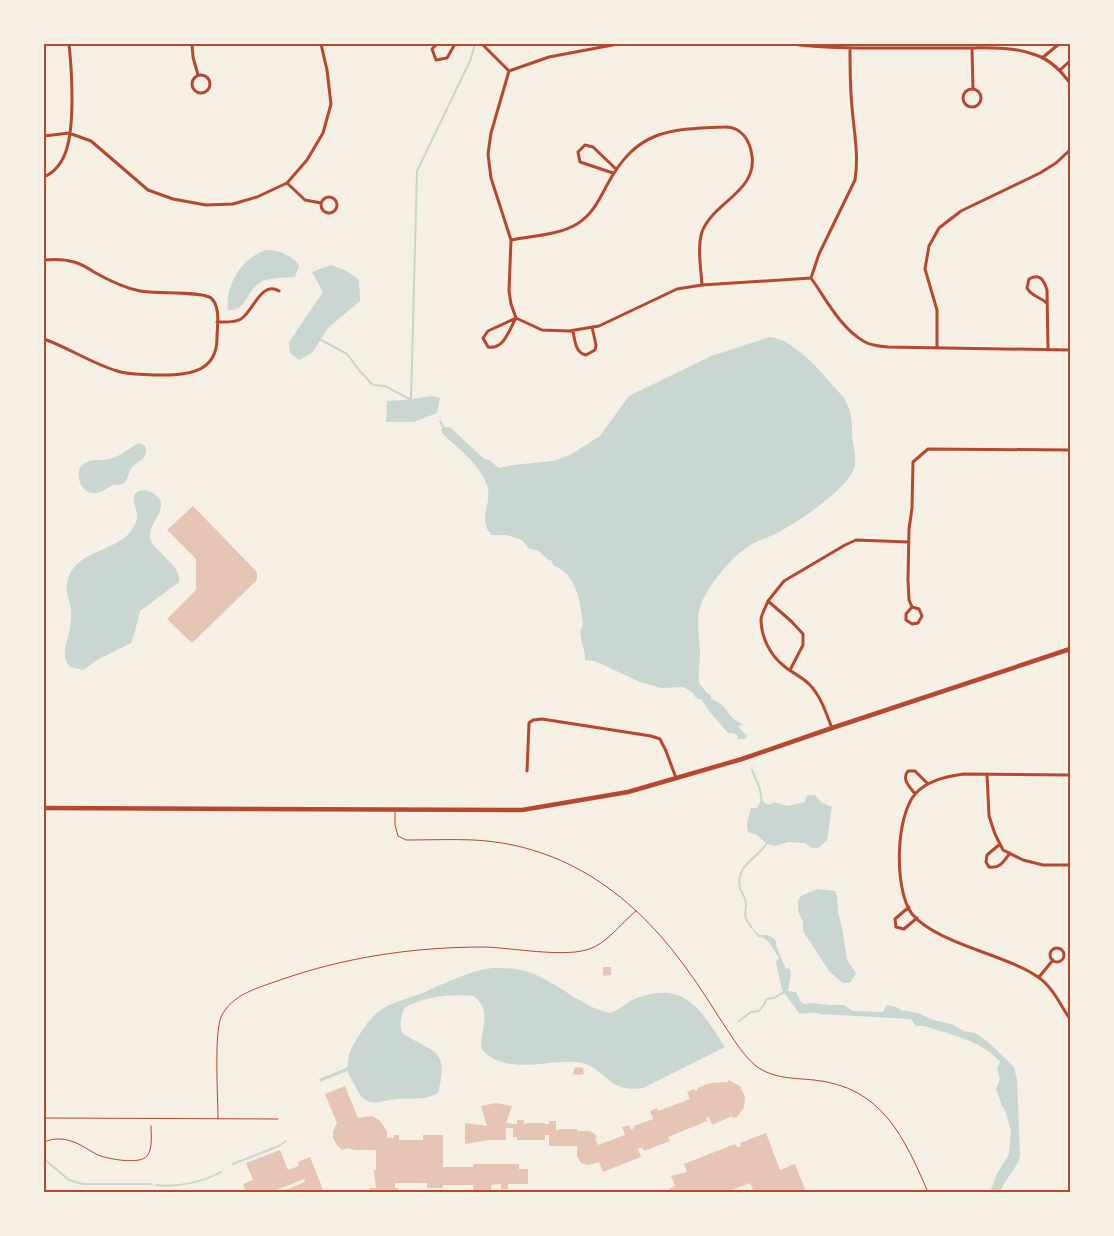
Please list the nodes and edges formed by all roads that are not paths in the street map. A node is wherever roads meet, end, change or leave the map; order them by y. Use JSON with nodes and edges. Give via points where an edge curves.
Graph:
{"nodes":[{"id":1,"x":69,"y":44,"type":"edge"},
{"id":2,"x":192,"y":44,"type":"edge"},
{"id":3,"x":321,"y":44,"type":"edge"},
{"id":4,"x":437,"y":44,"type":"edge"},
{"id":5,"x":455,"y":44,"type":"edge"},
{"id":6,"x":482,"y":44,"type":"edge"},
{"id":7,"x":618,"y":44,"type":"edge"},
{"id":8,"x":793,"y":44,"type":"edge"},
{"id":9,"x":1059,"y":44,"type":"edge"},
{"id":10,"x":850,"y":48,"type":"junction"},
{"id":11,"x":972,"y":48,"type":"junction"},
{"id":12,"x":1042,"y":58,"type":"junction"},
{"id":13,"x":1070,"y":61,"type":"edge"},
{"id":14,"x":1060,"y":70,"type":"junction"},
{"id":15,"x":509,"y":71,"type":"junction"},
{"id":16,"x":198,"y":75,"type":"junction"},
{"id":17,"x":1070,"y":83,"type":"edge"},
{"id":18,"x":973,"y":89,"type":"junction"},
{"id":19,"x":70,"y":133,"type":"junction"},
{"id":20,"x":44,"y":136,"type":"edge"},
{"id":21,"x":1070,"y":150,"type":"edge"},
{"id":22,"x":616,"y":169,"type":"junction"},
{"id":23,"x":613,"y":173,"type":"junction"},
{"id":24,"x":44,"y":177,"type":"edge"},
{"id":25,"x":287,"y":183,"type":"junction"},
{"id":26,"x":320,"y":203,"type":"junction"},
{"id":27,"x":511,"y":240,"type":"junction"},
{"id":28,"x":44,"y":260,"type":"edge"},
{"id":29,"x":811,"y":278,"type":"junction"},
{"id":30,"x":702,"y":285,"type":"junction"},
{"id":31,"x":279,"y":291,"type":"dead end"},
{"id":32,"x":1047,"y":303,"type":"junction"},
{"id":33,"x":516,"y":318,"type":"junction"},
{"id":34,"x":217,"y":322,"type":"junction"},
{"id":35,"x":592,"y":327,"type":"junction"},
{"id":36,"x":572,"y":331,"type":"junction"},
{"id":37,"x":44,"y":339,"type":"edge"},
{"id":38,"x":937,"y":348,"type":"junction"},
{"id":39,"x":1048,"y":349,"type":"junction"},
{"id":40,"x":1070,"y":350,"type":"edge"},
{"id":41,"x":1070,"y":450,"type":"edge"},
{"id":42,"x":908,"y":542,"type":"junction"},
{"id":43,"x":768,"y":601,"type":"junction"},
{"id":44,"x":912,"y":608,"type":"junction"},
{"id":45,"x":1070,"y":649,"type":"edge"},
{"id":46,"x":790,"y":670,"type":"junction"},
{"id":47,"x":832,"y":728,"type":"junction"},
{"id":48,"x":527,"y":771,"type":"dead end"},
{"id":49,"x":987,"y":774,"type":"junction"},
{"id":50,"x":1070,"y":775,"type":"edge"},
{"id":51,"x":676,"y":778,"type":"junction"},
{"id":52,"x":928,"y":784,"type":"junction"},
{"id":53,"x":915,"y":794,"type":"junction"},
{"id":54,"x":44,"y":808,"type":"edge"},
{"id":55,"x":395,"y":809,"type":"junction"},
{"id":56,"x":1000,"y":844,"type":"junction"},
{"id":57,"x":1010,"y":853,"type":"junction"},
{"id":58,"x":1070,"y":865,"type":"edge"},
{"id":59,"x":909,"y":907,"type":"junction"},
{"id":60,"x":636,"y":911,"type":"junction"},
{"id":61,"x":917,"y":918,"type":"junction"},
{"id":62,"x":1052,"y":960,"type":"junction"},
{"id":63,"x":1039,"y":977,"type":"junction"},
{"id":64,"x":1070,"y":1019,"type":"edge"},
{"id":65,"x":44,"y":1118,"type":"edge"},
{"id":66,"x":218,"y":1119,"type":"junction"},
{"id":67,"x":278,"y":1119,"type":"dead end"},
{"id":68,"x":151,"y":1126,"type":"dead end"},
{"id":69,"x":44,"y":1142,"type":"edge"},
{"id":70,"x":928,"y":1192,"type":"edge"}],
"edges":[{"from":1,"to":19,"type":"street","via":[[72,66]]},
{"from":2,"to":16,"type":"street"},
{"from":3,"to":25,"type":"street","via":[[331,104],[323,133],[307,160]]},
{"from":4,"to":5,"type":"street","via":[[432,49],[436,60],[447,58]]},
{"from":6,"to":15,"type":"street"},
{"from":7,"to":15,"type":"street","via":[[549,57]]},
{"from":8,"to":10,"type":"street"},
{"from":9,"to":12,"type":"street"},
{"from":10,"to":11,"type":"street"},
{"from":10,"to":29,"type":"street","via":[[858,160],[855,180],[819,254]]},
{"from":11,"to":12,"type":"street","via":[[1019,50]]},
{"from":11,"to":18,"type":"street"},
{"from":12,"to":14,"type":"street"},
{"from":13,"to":14,"type":"street"},
{"from":14,"to":17,"type":"street"},
{"from":15,"to":27,"type":"street","via":[[488,154],[491,178]]},
{"from":16,"to":16,"type":"street","via":[[193,79],[192,87],[204,93],[210,88],[210,81],[206,75]]},
{"from":18,"to":18,"type":"street","via":[[965,93],[964,98],[966,105],[973,107],[980,104],[981,98]]},
{"from":19,"to":20,"type":"street"},
{"from":19,"to":24,"type":"street","via":[[62,161]]},
{"from":19,"to":25,"type":"street","via":[[91,141],[148,190],[174,199],[206,205],[233,204]]},
{"from":21,"to":38,"type":"street","via":[[1040,174],[962,211],[939,228],[929,246],[925,269],[937,310]]},
{"from":22,"to":23,"type":"street"},
{"from":22,"to":23,"type":"street","via":[[593,147],[585,144],[578,152],[580,162]]},
{"from":22,"to":30,"type":"street","via":[[628,153],[645,140],[674,130],[726,127],[737,128],[744,136],[750,145],[750,175],[738,192],[712,216],[702,232]]},
{"from":23,"to":27,"type":"street","via":[[595,208],[577,224],[564,230]]},
{"from":25,"to":26,"type":"street","via":[[305,200]]},
{"from":26,"to":26,"type":"street","via":[[327,213],[334,212],[338,206],[331,196]]},
{"from":27,"to":33,"type":"street","via":[[509,291]]},
{"from":28,"to":34,"type":"street","via":[[75,262],[109,280],[138,290],[161,294],[204,294],[217,308]]},
{"from":29,"to":30,"type":"street"},
{"from":29,"to":38,"type":"street","via":[[844,324],[865,342],[875,346]]},
{"from":30,"to":35,"type":"street","via":[[677,289]]},
{"from":31,"to":34,"type":"street","via":[[267,290],[238,320]]},
{"from":32,"to":32,"type":"street","via":[[1044,281],[1034,276],[1029,279],[1026,288]]},
{"from":32,"to":39,"type":"street"},
{"from":33,"to":33,"type":"street","via":[[484,335],[488,347],[500,346]]},
{"from":33,"to":36,"type":"street","via":[[542,330]]},
{"from":34,"to":37,"type":"street","via":[[217,343],[211,359],[200,370],[181,375],[125,374]]},
{"from":35,"to":36,"type":"street"},
{"from":35,"to":36,"type":"street","via":[[595,350],[586,355],[577,349]]},
{"from":38,"to":39,"type":"street"},
{"from":39,"to":40,"type":"street"},
{"from":41,"to":42,"type":"street","via":[[928,449],[913,462]]},
{"from":42,"to":43,"type":"street","via":[[856,540],[784,581]]},
{"from":42,"to":44,"type":"street","via":[[909,600]]},
{"from":43,"to":46,"type":"street","via":[[761,618],[763,636],[771,653]]},
{"from":43,"to":46,"type":"street","via":[[803,634],[803,645]]},
{"from":44,"to":44,"type":"street","via":[[919,609],[922,616],[918,623],[906,620],[906,614]]},
{"from":45,"to":47,"type":"main road"},
{"from":46,"to":47,"type":"street","via":[[810,685],[819,697]]},
{"from":47,"to":51,"type":"main road"},
{"from":48,"to":51,"type":"street","via":[[529,723],[542,719],[660,739]]},
{"from":49,"to":50,"type":"street"},
{"from":49,"to":52,"type":"street","via":[[947,776]]},
{"from":49,"to":56,"type":"street","via":[[989,816]]},
{"from":51,"to":55,"type":"main road","via":[[628,792],[522,810]]},
{"from":52,"to":53,"type":"street"},
{"from":52,"to":53,"type":"street","via":[[915,771],[908,771],[905,780]]},
{"from":53,"to":59,"type":"street","via":[[904,814],[900,835],[900,876]]},
{"from":54,"to":55,"type":"main road"},
{"from":55,"to":60,"type":"lane","via":[[398,836],[406,840],[474,840],[517,846],[561,860],[595,877]]},
{"from":56,"to":57,"type":"street"},
{"from":56,"to":57,"type":"street","via":[[987,855],[989,867],[1000,865]]},
{"from":57,"to":58,"type":"street","via":[[1044,865]]},
{"from":59,"to":61,"type":"street"},
{"from":59,"to":61,"type":"street","via":[[895,919],[896,927],[904,929]]},
{"from":60,"to":66,"type":"lane","via":[[597,947],[584,951],[567,953],[466,947],[405,951],[335,963],[248,992],[233,1001],[220,1023]]},
{"from":60,"to":70,"type":"lane","via":[[667,943],[740,1048],[757,1066],[774,1075],[844,1086],[865,1097],[889,1117]]},
{"from":61,"to":63,"type":"street","via":[[944,936]]},
{"from":62,"to":62,"type":"street","via":[[1063,960],[1065,954],[1062,949],[1052,950]]},
{"from":62,"to":63,"type":"street"},
{"from":63,"to":64,"type":"street"},
{"from":65,"to":66,"type":"lane"},
{"from":66,"to":67,"type":"lane"},
{"from":68,"to":69,"type":"lane","via":[[150,1150],[142,1160],[100,1156],[64,1139]]}]}
